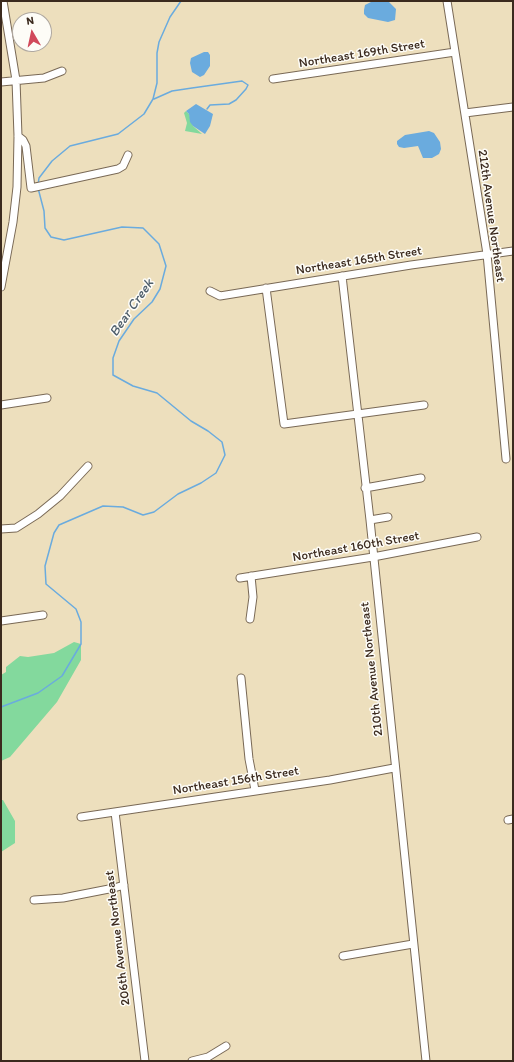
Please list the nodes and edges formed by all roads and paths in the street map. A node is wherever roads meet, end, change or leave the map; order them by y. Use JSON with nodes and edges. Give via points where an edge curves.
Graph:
{"nodes":[{"id":1,"x":3,"y":1,"type":"edge"},
{"id":2,"x":447,"y":1,"type":"edge"},
{"id":3,"x":455,"y":52,"type":"junction"},
{"id":4,"x":62,"y":71,"type":"dead end"},
{"id":5,"x":273,"y":79,"type":"dead end"},
{"id":6,"x":16,"y":80,"type":"junction"},
{"id":7,"x":1,"y":82,"type":"edge"},
{"id":8,"x":513,"y":107,"type":"edge"},
{"id":9,"x":465,"y":113,"type":"junction"},
{"id":10,"x":18,"y":136,"type":"junction"},
{"id":11,"x":128,"y":155,"type":"dead end"},
{"id":12,"x":513,"y":251,"type":"edge"},
{"id":13,"x":487,"y":254,"type":"junction"},
{"id":14,"x":342,"y":276,"type":"junction"},
{"id":15,"x":1,"y":287,"type":"edge"},
{"id":16,"x":266,"y":288,"type":"junction"},
{"id":17,"x":210,"y":292,"type":"dead end"},
{"id":18,"x":48,"y":398,"type":"dead end"},
{"id":19,"x":1,"y":405,"type":"edge"},
{"id":20,"x":424,"y":405,"type":"dead end"},
{"id":21,"x":358,"y":414,"type":"junction"},
{"id":22,"x":506,"y":459,"type":"dead end"},
{"id":23,"x":88,"y":466,"type":"dead end"},
{"id":24,"x":421,"y":478,"type":"dead end"},
{"id":25,"x":365,"y":488,"type":"junction"},
{"id":26,"x":388,"y":517,"type":"dead end"},
{"id":27,"x":370,"y":520,"type":"junction"},
{"id":28,"x":1,"y":530,"type":"edge"},
{"id":29,"x":477,"y":537,"type":"dead end"},
{"id":30,"x":373,"y":557,"type":"junction"},
{"id":31,"x":251,"y":576,"type":"junction"},
{"id":32,"x":240,"y":578,"type":"dead end"},
{"id":33,"x":43,"y":615,"type":"dead end"},
{"id":34,"x":250,"y":619,"type":"dead end"},
{"id":35,"x":1,"y":621,"type":"edge"},
{"id":36,"x":241,"y":678,"type":"dead end"},
{"id":37,"x":394,"y":768,"type":"junction"},
{"id":38,"x":255,"y":790,"type":"junction"},
{"id":39,"x":115,"y":812,"type":"junction"},
{"id":40,"x":81,"y":817,"type":"dead end"},
{"id":41,"x":124,"y":884,"type":"junction"},
{"id":42,"x":34,"y":900,"type":"dead end"},
{"id":43,"x":413,"y":944,"type":"junction"},
{"id":44,"x":343,"y":956,"type":"dead end"},
{"id":45,"x":226,"y":1046,"type":"dead end"},
{"id":46,"x":145,"y":1061,"type":"edge"},
{"id":47,"x":192,"y":1061,"type":"edge"},
{"id":48,"x":426,"y":1061,"type":"edge"}],
"edges":[{"from":1,"to":6,"type":"street"},
{"from":2,"to":3,"type":"street","name":"212th Avenue Northeast"},
{"from":3,"to":5,"type":"street","name":"Northeast 169th Street"},
{"from":3,"to":9,"type":"street","name":"212th Avenue Northeast"},
{"from":4,"to":6,"type":"street","via":[[44,78]]},
{"from":6,"to":7,"type":"street"},
{"from":6,"to":10,"type":"street"},
{"from":8,"to":9,"type":"street"},
{"from":9,"to":13,"type":"street","name":"212th Avenue Northeast"},
{"from":10,"to":11,"type":"street","via":[[26,146],[29,186],[33,188],[118,169],[123,166]]},
{"from":10,"to":15,"type":"street","via":[[13,222]]},
{"from":12,"to":13,"type":"street","name":"Northeast 165th Street"},
{"from":13,"to":14,"type":"street","name":"Northeast 165th Street"},
{"from":13,"to":22,"type":"street","name":"212th Avenue Northeast"},
{"from":14,"to":16,"type":"street","name":"Northeast 165th Street"},
{"from":14,"to":21,"type":"street","name":"210th Avenue Northeast"},
{"from":16,"to":17,"type":"street","name":"Northeast 165th Street","via":[[220,296]]},
{"from":16,"to":21,"type":"street","via":[[284,424]]},
{"from":18,"to":19,"type":"street"},
{"from":20,"to":21,"type":"street"},
{"from":21,"to":25,"type":"street","name":"210th Avenue Northeast"},
{"from":23,"to":28,"type":"street","via":[[60,496],[38,514],[16,528]]},
{"from":24,"to":25,"type":"street"},
{"from":25,"to":27,"type":"street","name":"210th Avenue Northeast"},
{"from":26,"to":27,"type":"street"},
{"from":27,"to":30,"type":"street","name":"210th Avenue Northeast"},
{"from":29,"to":30,"type":"street","name":"Northeast 160th Street"},
{"from":30,"to":31,"type":"street","name":"Northeast 160th Street"},
{"from":30,"to":37,"type":"street","name":"210th Avenue Northeast"},
{"from":31,"to":32,"type":"street","name":"Northeast 160th Street"},
{"from":31,"to":34,"type":"street","via":[[253,597]]},
{"from":33,"to":35,"type":"street"},
{"from":36,"to":38,"type":"street"},
{"from":37,"to":38,"type":"street","name":"Northeast 156th Street"},
{"from":37,"to":43,"type":"street","name":"210th Avenue Northeast"},
{"from":38,"to":39,"type":"street","name":"Northeast 156th Street"},
{"from":39,"to":40,"type":"street","name":"Northeast 156th Street"},
{"from":39,"to":41,"type":"street","name":"206th Avenue Northeast"},
{"from":41,"to":42,"type":"street","via":[[62,898]]},
{"from":41,"to":46,"type":"street","name":"206th Avenue Northeast"},
{"from":43,"to":44,"type":"street"},
{"from":43,"to":48,"type":"street","name":"210th Avenue Northeast"},
{"from":45,"to":47,"type":"street","via":[[208,1057]]}]}
